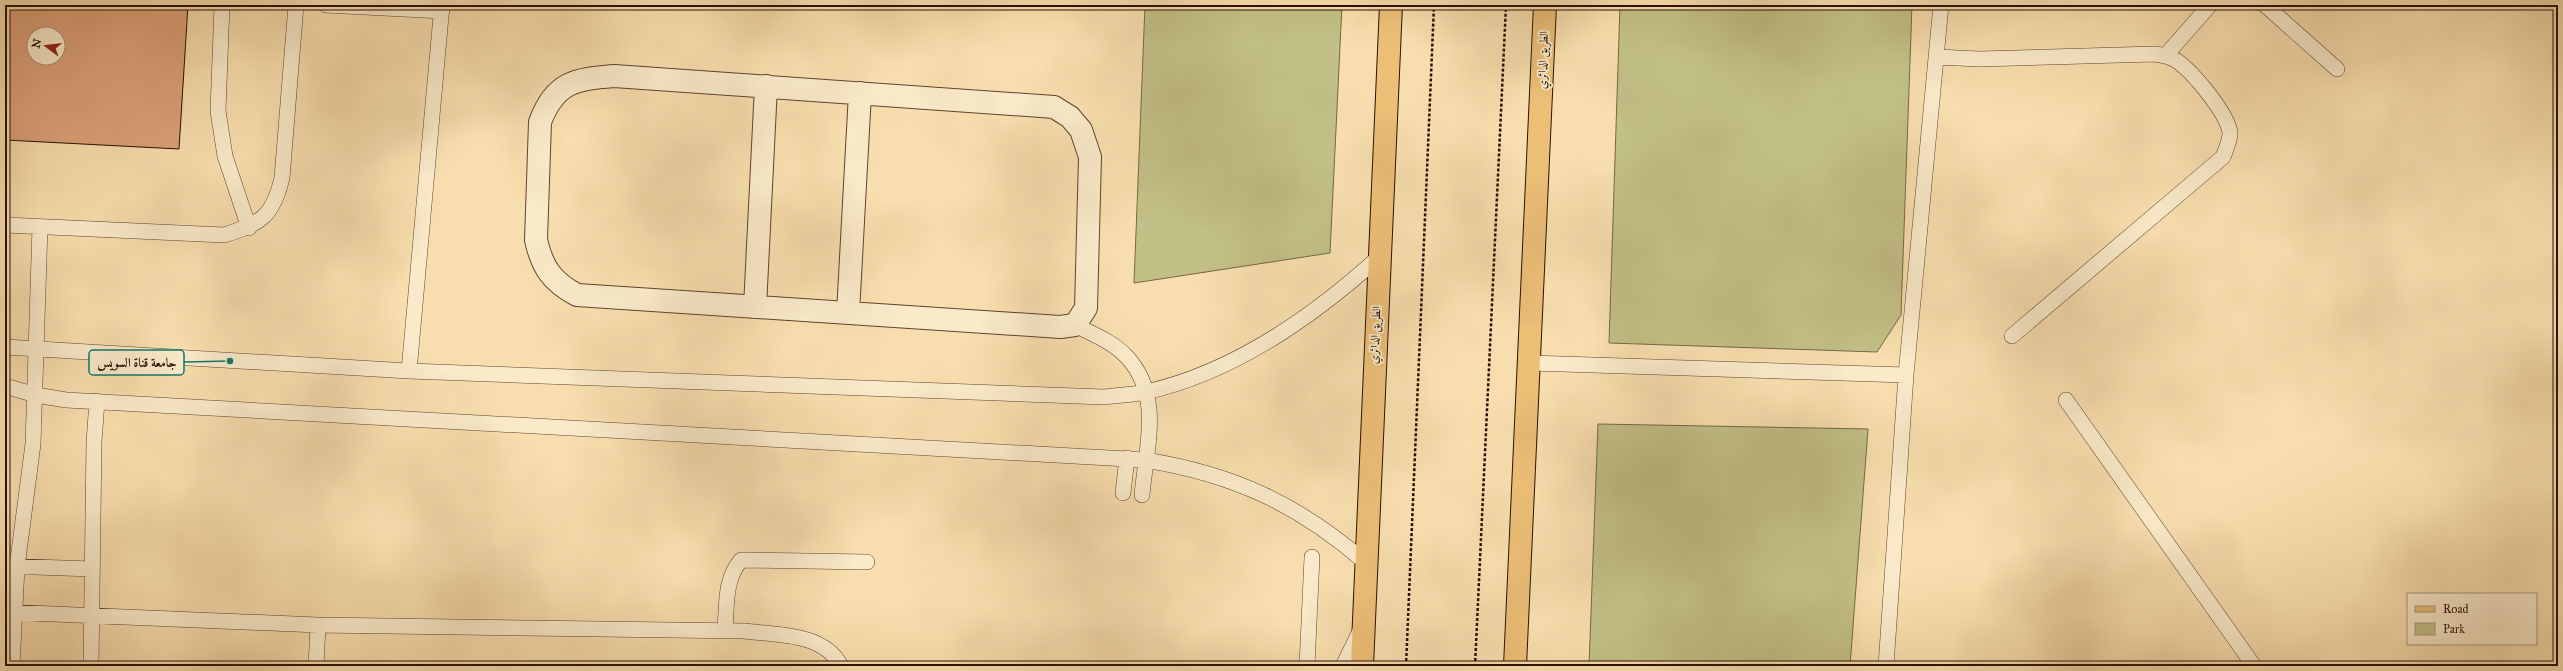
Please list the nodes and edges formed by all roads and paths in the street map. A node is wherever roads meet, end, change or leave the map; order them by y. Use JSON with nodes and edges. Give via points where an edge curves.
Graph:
{"nodes":[{"id":1,"x":222,"y":5,"type":"edge"},
{"id":2,"x":296,"y":5,"type":"edge"},
{"id":3,"x":326,"y":5,"type":"edge"},
{"id":4,"x":1391,"y":5,"type":"edge"},
{"id":5,"x":1434,"y":5,"type":"edge"},
{"id":6,"x":1506,"y":5,"type":"edge"},
{"id":7,"x":1545,"y":5,"type":"edge"},
{"id":8,"x":1941,"y":5,"type":"edge"},
{"id":9,"x":2210,"y":5,"type":"edge"},
{"id":10,"x":2265,"y":5,"type":"edge"},
{"id":11,"x":442,"y":8,"type":"edge"},
{"id":12,"x":2166,"y":55,"type":"junction"},
{"id":13,"x":1937,"y":57,"type":"junction"},
{"id":14,"x":2337,"y":69,"type":"dead end"},
{"id":15,"x":766,"y":86,"type":"junction"},
{"id":16,"x":860,"y":93,"type":"junction"},
{"id":17,"x":5,"y":225,"type":"edge"},
{"id":18,"x":40,"y":227,"type":"junction"},
{"id":19,"x":249,"y":228,"type":"junction"},
{"id":20,"x":1379,"y":258,"type":"junction"},
{"id":21,"x":756,"y":307,"type":"junction"},
{"id":22,"x":848,"y":313,"type":"junction"},
{"id":23,"x":1075,"y":325,"type":"junction"},
{"id":24,"x":2012,"y":336,"type":"dead end"},
{"id":25,"x":5,"y":346,"type":"edge"},
{"id":26,"x":37,"y":347,"type":"junction"},
{"id":27,"x":1530,"y":363,"type":"junction"},
{"id":28,"x":409,"y":371,"type":"junction"},
{"id":29,"x":1906,"y":375,"type":"junction"},
{"id":30,"x":5,"y":386,"type":"edge"},
{"id":31,"x":1147,"y":392,"type":"junction"},
{"id":32,"x":36,"y":395,"type":"junction"},
{"id":33,"x":2066,"y":400,"type":"dead end"},
{"id":34,"x":97,"y":402,"type":"junction"},
{"id":35,"x":1128,"y":458,"type":"junction"},
{"id":36,"x":1145,"y":460,"type":"junction"},
{"id":37,"x":1123,"y":493,"type":"dead end"},
{"id":38,"x":1142,"y":495,"type":"dead end"},
{"id":39,"x":1312,"y":557,"type":"dead end"},
{"id":40,"x":867,"y":562,"type":"dead end"},
{"id":41,"x":1365,"y":562,"type":"junction"},
{"id":42,"x":11,"y":567,"type":"edge"},
{"id":43,"x":92,"y":569,"type":"junction"},
{"id":44,"x":10,"y":612,"type":"edge"},
{"id":45,"x":92,"y":616,"type":"junction"},
{"id":46,"x":1364,"y":623,"type":"junction"},
{"id":47,"x":318,"y":625,"type":"junction"},
{"id":48,"x":726,"y":630,"type":"junction"},
{"id":49,"x":12,"y":666,"type":"edge"},
{"id":50,"x":91,"y":666,"type":"edge"},
{"id":51,"x":316,"y":666,"type":"edge"},
{"id":52,"x":842,"y":666,"type":"edge"},
{"id":53,"x":1307,"y":666,"type":"edge"},
{"id":54,"x":1342,"y":666,"type":"edge"},
{"id":55,"x":1362,"y":666,"type":"edge"},
{"id":56,"x":1406,"y":666,"type":"edge"},
{"id":57,"x":1475,"y":666,"type":"edge"},
{"id":58,"x":1515,"y":666,"type":"edge"},
{"id":59,"x":1886,"y":666,"type":"edge"},
{"id":60,"x":2254,"y":666,"type":"edge"}],
"edges":[{"from":1,"to":19,"type":"lane","via":[[218,111],[225,156]]},
{"from":2,"to":19,"type":"lane","via":[[282,178],[277,200],[264,218]]},
{"from":3,"to":11,"type":"lane"},
{"from":4,"to":20,"type":"main road","name":"الطريق الدائري"},
{"from":5,"to":56,"type":"path"},
{"from":6,"to":57,"type":"path"},
{"from":7,"to":27,"type":"main road","name":"الطريق الدائري"},
{"from":8,"to":13,"type":"lane"},
{"from":9,"to":12,"type":"lane"},
{"from":10,"to":14,"type":"lane"},
{"from":11,"to":28,"type":"lane"},
{"from":12,"to":13,"type":"lane","via":[[1979,59]]},
{"from":12,"to":24,"type":"lane","via":[[2186,69],[2222,111],[2230,134],[2223,157]]},
{"from":13,"to":29,"type":"lane"},
{"from":15,"to":16,"type":"street"},
{"from":15,"to":21,"type":"street"},
{"from":15,"to":21,"type":"street","via":[[614,76],[589,77],[565,86],[545,108],[540,122],[536,240],[540,258],[549,275],[561,287],[577,295]]},
{"from":16,"to":22,"type":"street"},
{"from":16,"to":23,"type":"street","via":[[1033,104],[1054,107],[1070,117],[1081,130],[1090,157],[1086,308]]},
{"from":17,"to":18,"type":"lane"},
{"from":18,"to":19,"type":"lane","via":[[224,235]]},
{"from":18,"to":26,"type":"lane"},
{"from":20,"to":31,"type":"lane","via":[[1338,294],[1295,325],[1255,348],[1199,374]]},
{"from":20,"to":41,"type":"main road","name":"الطريق الدائري"},
{"from":21,"to":22,"type":"street"},
{"from":22,"to":23,"type":"street","via":[[1060,327]]},
{"from":23,"to":31,"type":"lane","via":[[1109,342],[1127,357],[1141,375]]},
{"from":25,"to":26,"type":"lane"},
{"from":26,"to":28,"type":"lane"},
{"from":26,"to":32,"type":"lane"},
{"from":27,"to":29,"type":"lane"},
{"from":27,"to":58,"type":"main road","name":"الطريق الدائري"},
{"from":28,"to":31,"type":"lane","via":[[1104,397]]},
{"from":29,"to":59,"type":"lane"},
{"from":30,"to":32,"type":"lane"},
{"from":31,"to":36,"type":"lane","via":[[1151,426]]},
{"from":32,"to":34,"type":"lane"},
{"from":32,"to":42,"type":"lane","via":[[33,444]]},
{"from":33,"to":60,"type":"lane"},
{"from":34,"to":35,"type":"lane"},
{"from":34,"to":43,"type":"lane"},
{"from":35,"to":36,"type":"lane"},
{"from":35,"to":37,"type":"lane"},
{"from":36,"to":38,"type":"lane"},
{"from":36,"to":41,"type":"lane","via":[[1186,466],[1264,493],[1334,536]]},
{"from":39,"to":53,"type":"lane"},
{"from":40,"to":48,"type":"lane","via":[[741,560],[732,571],[728,587]]},
{"from":41,"to":46,"type":"main road","name":"الطريق الدائري"},
{"from":42,"to":43,"type":"lane"},
{"from":42,"to":44,"type":"lane"},
{"from":43,"to":45,"type":"lane"},
{"from":44,"to":45,"type":"lane"},
{"from":44,"to":49,"type":"lane"},
{"from":45,"to":47,"type":"lane"},
{"from":45,"to":50,"type":"lane"},
{"from":46,"to":54,"type":"lane"},
{"from":46,"to":55,"type":"main road","name":"الطريق الدائري"},
{"from":47,"to":48,"type":"lane"},
{"from":47,"to":51,"type":"lane"},
{"from":48,"to":52,"type":"lane","via":[[805,638],[835,654]]}]}
